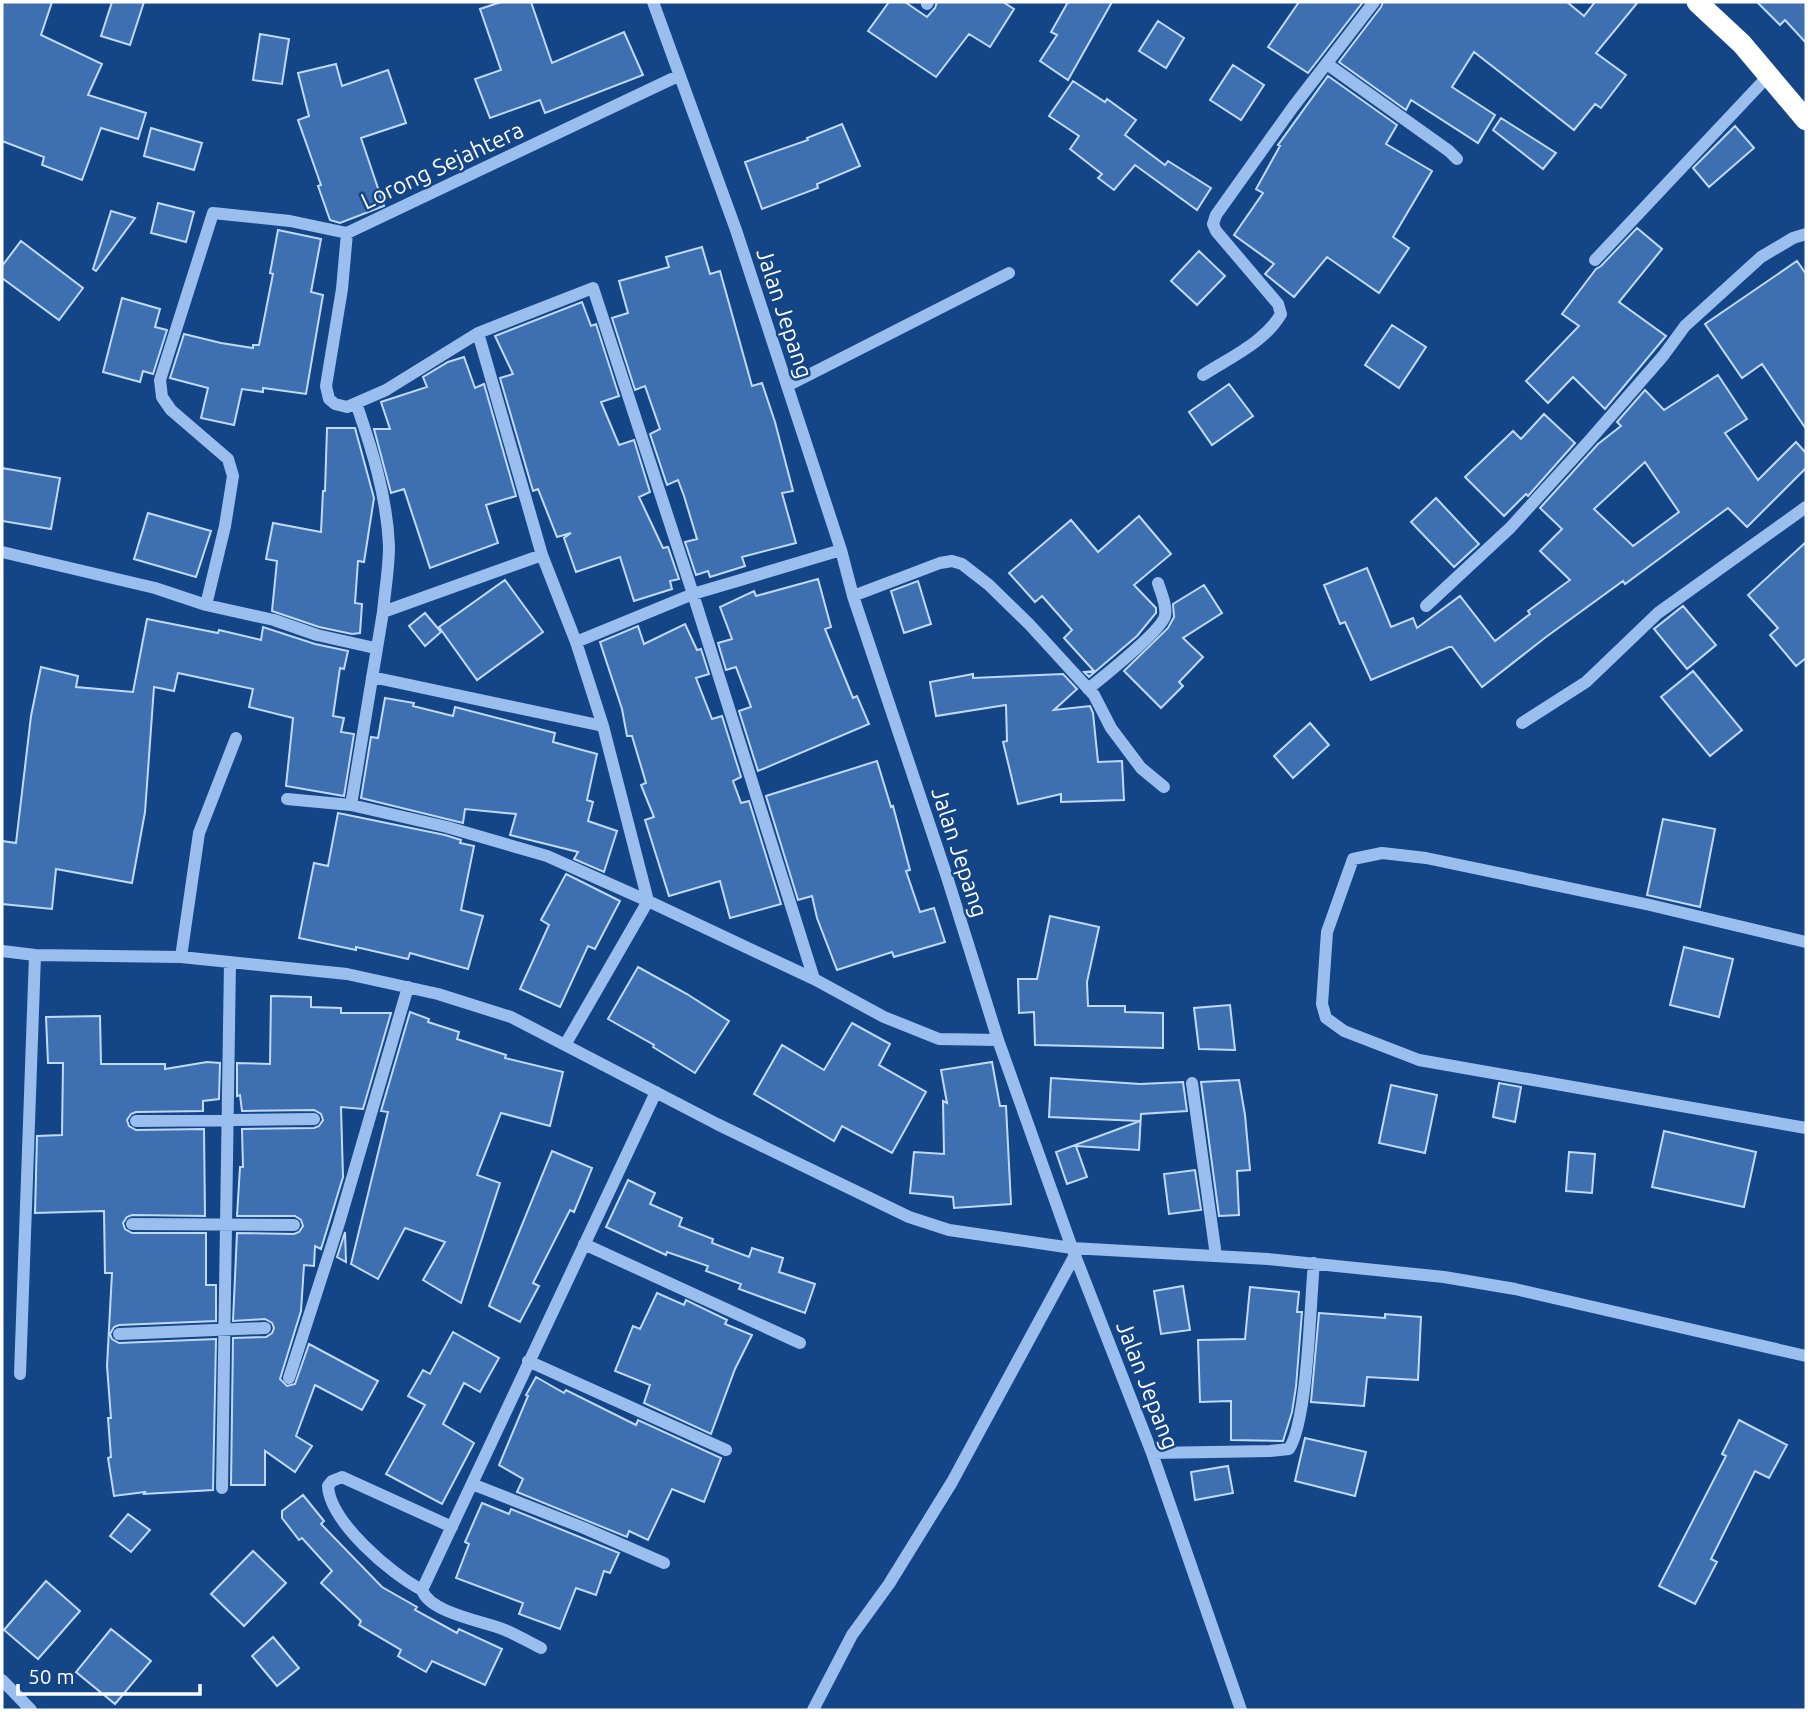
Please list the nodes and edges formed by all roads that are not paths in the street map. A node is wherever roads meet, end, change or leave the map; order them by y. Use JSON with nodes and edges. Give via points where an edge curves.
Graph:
{"nodes":[{"id":1,"x":653,"y":2,"type":"edge"},
{"id":2,"x":1374,"y":2,"type":"edge"},
{"id":3,"x":1697,"y":2,"type":"edge"},
{"id":4,"x":1326,"y":64,"type":"junction"},
{"id":5,"x":1769,"y":75,"type":"junction"},
{"id":6,"x":678,"y":76,"type":"junction"},
{"id":7,"x":1806,"y":120,"type":"edge"},
{"id":8,"x":1457,"y":159,"type":"dead end"},
{"id":9,"x":347,"y":233,"type":"junction"},
{"id":10,"x":1806,"y":234,"type":"edge"},
{"id":11,"x":1595,"y":260,"type":"dead end"},
{"id":12,"x":1009,"y":273,"type":"dead end"},
{"id":13,"x":478,"y":333,"type":"junction"},
{"id":14,"x":1203,"y":375,"type":"dead end"},
{"id":15,"x":787,"y":386,"type":"junction"},
{"id":16,"x":356,"y":403,"type":"junction"},
{"id":17,"x":1806,"y":507,"type":"edge"},
{"id":18,"x":841,"y":550,"type":"junction"},
{"id":19,"x":2,"y":552,"type":"edge"},
{"id":20,"x":542,"y":555,"type":"junction"},
{"id":21,"x":1157,"y":583,"type":"dead end"},
{"id":22,"x":693,"y":594,"type":"junction"},
{"id":23,"x":853,"y":596,"type":"junction"},
{"id":24,"x":206,"y":605,"type":"junction"},
{"id":25,"x":1426,"y":606,"type":"dead end"},
{"id":26,"x":383,"y":611,"type":"junction"},
{"id":27,"x":576,"y":642,"type":"junction"},
{"id":28,"x":375,"y":648,"type":"junction"},
{"id":29,"x":372,"y":677,"type":"junction"},
{"id":30,"x":1088,"y":689,"type":"junction"},
{"id":31,"x":1522,"y":723,"type":"dead end"},
{"id":32,"x":603,"y":726,"type":"junction"},
{"id":33,"x":236,"y":738,"type":"dead end"},
{"id":34,"x":1164,"y":787,"type":"dead end"},
{"id":35,"x":287,"y":799,"type":"dead end"},
{"id":36,"x":351,"y":805,"type":"junction"},
{"id":37,"x":648,"y":901,"type":"junction"},
{"id":38,"x":1806,"y":942,"type":"edge"},
{"id":39,"x":2,"y":951,"type":"edge"},
{"id":40,"x":35,"y":955,"type":"junction"},
{"id":41,"x":181,"y":957,"type":"junction"},
{"id":42,"x":230,"y":962,"type":"junction"},
{"id":43,"x":814,"y":979,"type":"junction"},
{"id":44,"x":408,"y":987,"type":"junction"},
{"id":45,"x":998,"y":1040,"type":"junction"},
{"id":46,"x":565,"y":1045,"type":"junction"},
{"id":47,"x":1192,"y":1083,"type":"dead end"},
{"id":48,"x":656,"y":1092,"type":"junction"},
{"id":49,"x":314,"y":1119,"type":"dead end"},
{"id":50,"x":228,"y":1120,"type":"junction"},
{"id":51,"x":136,"y":1121,"type":"dead end"},
{"id":52,"x":1806,"y":1128,"type":"edge"},
{"id":53,"x":132,"y":1224,"type":"dead end"},
{"id":54,"x":226,"y":1224,"type":"junction"},
{"id":55,"x":294,"y":1225,"type":"dead end"},
{"id":56,"x":584,"y":1244,"type":"junction"},
{"id":57,"x":1073,"y":1252,"type":"junction"},
{"id":58,"x":1216,"y":1256,"type":"junction"},
{"id":59,"x":1314,"y":1263,"type":"junction"},
{"id":60,"x":265,"y":1328,"type":"dead end"},
{"id":61,"x":225,"y":1331,"type":"junction"},
{"id":62,"x":119,"y":1334,"type":"dead end"},
{"id":63,"x":800,"y":1343,"type":"dead end"},
{"id":64,"x":1806,"y":1356,"type":"edge"},
{"id":65,"x":528,"y":1361,"type":"junction"},
{"id":66,"x":20,"y":1374,"type":"dead end"},
{"id":67,"x":289,"y":1378,"type":"dead end"},
{"id":68,"x":726,"y":1450,"type":"dead end"},
{"id":69,"x":1152,"y":1453,"type":"junction"},
{"id":70,"x":472,"y":1484,"type":"junction"},
{"id":71,"x":222,"y":1489,"type":"dead end"},
{"id":72,"x":452,"y":1527,"type":"junction"},
{"id":73,"x":664,"y":1563,"type":"dead end"},
{"id":74,"x":422,"y":1590,"type":"junction"},
{"id":75,"x":541,"y":1648,"type":"dead end"},
{"id":76,"x":2,"y":1680,"type":"edge"},
{"id":77,"x":31,"y":1710,"type":"edge"},
{"id":78,"x":813,"y":1710,"type":"edge"},
{"id":79,"x":1241,"y":1710,"type":"edge"}],
"edges":[{"from":1,"to":6,"type":"street","name":"Jalan Jepang"},
{"from":2,"to":4,"type":"street"},
{"from":3,"to":5,"type":"highway"},
{"from":4,"to":8,"type":"street"},
{"from":4,"to":14,"type":"street","via":[[1213,223],[1278,304],[1281,314],[1258,339]]},
{"from":5,"to":7,"type":"highway"},
{"from":5,"to":11,"type":"street"},
{"from":6,"to":9,"type":"street","name":"Lorong Sejahtera"},
{"from":6,"to":15,"type":"street","name":"Jalan Jepang","via":[[736,230]]},
{"from":9,"to":16,"type":"street","via":[[326,386],[335,404],[347,407]]},
{"from":9,"to":24,"type":"street","name":"Lorong Sejahtera","via":[[290,221],[212,213],[160,380],[162,397],[171,410],[228,459],[233,476]]},
{"from":10,"to":25,"type":"street","via":[[1761,257],[1695,317],[1510,528]]},
{"from":12,"to":15,"type":"street"},
{"from":13,"to":16,"type":"street","via":[[386,390]]},
{"from":13,"to":20,"type":"street"},
{"from":13,"to":22,"type":"street","via":[[593,288]]},
{"from":15,"to":18,"type":"street","name":"Jalan Jepang"},
{"from":16,"to":26,"type":"street","via":[[386,510],[389,549]]},
{"from":17,"to":31,"type":"street","via":[[1658,613],[1586,682]]},
{"from":18,"to":22,"type":"street"},
{"from":18,"to":23,"type":"street","name":"Jalan Jepang"},
{"from":19,"to":24,"type":"street"},
{"from":20,"to":26,"type":"street"},
{"from":20,"to":27,"type":"street"},
{"from":21,"to":30,"type":"street","via":[[1164,602],[1163,620]]},
{"from":22,"to":27,"type":"street"},
{"from":22,"to":43,"type":"street"},
{"from":23,"to":30,"type":"street","via":[[940,563],[962,564],[1029,624]]},
{"from":23,"to":45,"type":"street","name":"Jalan Jepang"},
{"from":24,"to":28,"type":"street"},
{"from":26,"to":28,"type":"street"},
{"from":27,"to":32,"type":"street"},
{"from":28,"to":29,"type":"street"},
{"from":29,"to":32,"type":"street"},
{"from":29,"to":36,"type":"street"},
{"from":30,"to":34,"type":"street","via":[[1141,768]]},
{"from":32,"to":37,"type":"street"},
{"from":33,"to":41,"type":"street","via":[[199,833]]},
{"from":35,"to":36,"type":"street"},
{"from":36,"to":37,"type":"street","via":[[547,856]]},
{"from":37,"to":43,"type":"street"},
{"from":37,"to":46,"type":"street"},
{"from":38,"to":52,"type":"street","via":[[1650,905],[1382,853],[1353,859],[1328,932],[1322,1004],[1326,1018],[1344,1031],[1419,1060]]},
{"from":39,"to":40,"type":"street"},
{"from":40,"to":41,"type":"street"},
{"from":40,"to":66,"type":"street"},
{"from":41,"to":42,"type":"street"},
{"from":42,"to":44,"type":"street","via":[[347,974]]},
{"from":42,"to":50,"type":"street"},
{"from":43,"to":45,"type":"street","via":[[884,1017],[939,1039]]},
{"from":44,"to":46,"type":"street","via":[[511,1017]]},
{"from":44,"to":67,"type":"street"},
{"from":45,"to":57,"type":"street","name":"Jalan Jepang"},
{"from":46,"to":48,"type":"street"},
{"from":47,"to":58,"type":"street"},
{"from":48,"to":56,"type":"street"},
{"from":48,"to":57,"type":"street","via":[[909,1217],[949,1230]]},
{"from":49,"to":50,"type":"street"},
{"from":50,"to":51,"type":"street"},
{"from":50,"to":54,"type":"street"},
{"from":53,"to":54,"type":"street"},
{"from":54,"to":55,"type":"street"},
{"from":54,"to":61,"type":"street"},
{"from":56,"to":63,"type":"street"},
{"from":56,"to":65,"type":"street"},
{"from":57,"to":58,"type":"street"},
{"from":57,"to":69,"type":"street","name":"Jalan Jepang"},
{"from":57,"to":78,"type":"street","via":[[951,1482],[852,1635]]},
{"from":58,"to":59,"type":"street"},
{"from":59,"to":64,"type":"street","via":[[1515,1289]]},
{"from":59,"to":69,"type":"street","via":[[1302,1402],[1289,1449]]},
{"from":60,"to":61,"type":"street"},
{"from":61,"to":62,"type":"street"},
{"from":61,"to":71,"type":"street"},
{"from":65,"to":68,"type":"street"},
{"from":65,"to":70,"type":"street"},
{"from":69,"to":79,"type":"street","name":"Jalan Jepang"},
{"from":70,"to":72,"type":"street"},
{"from":70,"to":73,"type":"street"},
{"from":72,"to":74,"type":"street"},
{"from":72,"to":74,"type":"street","via":[[342,1477],[328,1486],[328,1497],[365,1546]]},
{"from":74,"to":75,"type":"street","via":[[429,1602]]},
{"from":76,"to":77,"type":"street"}]}
